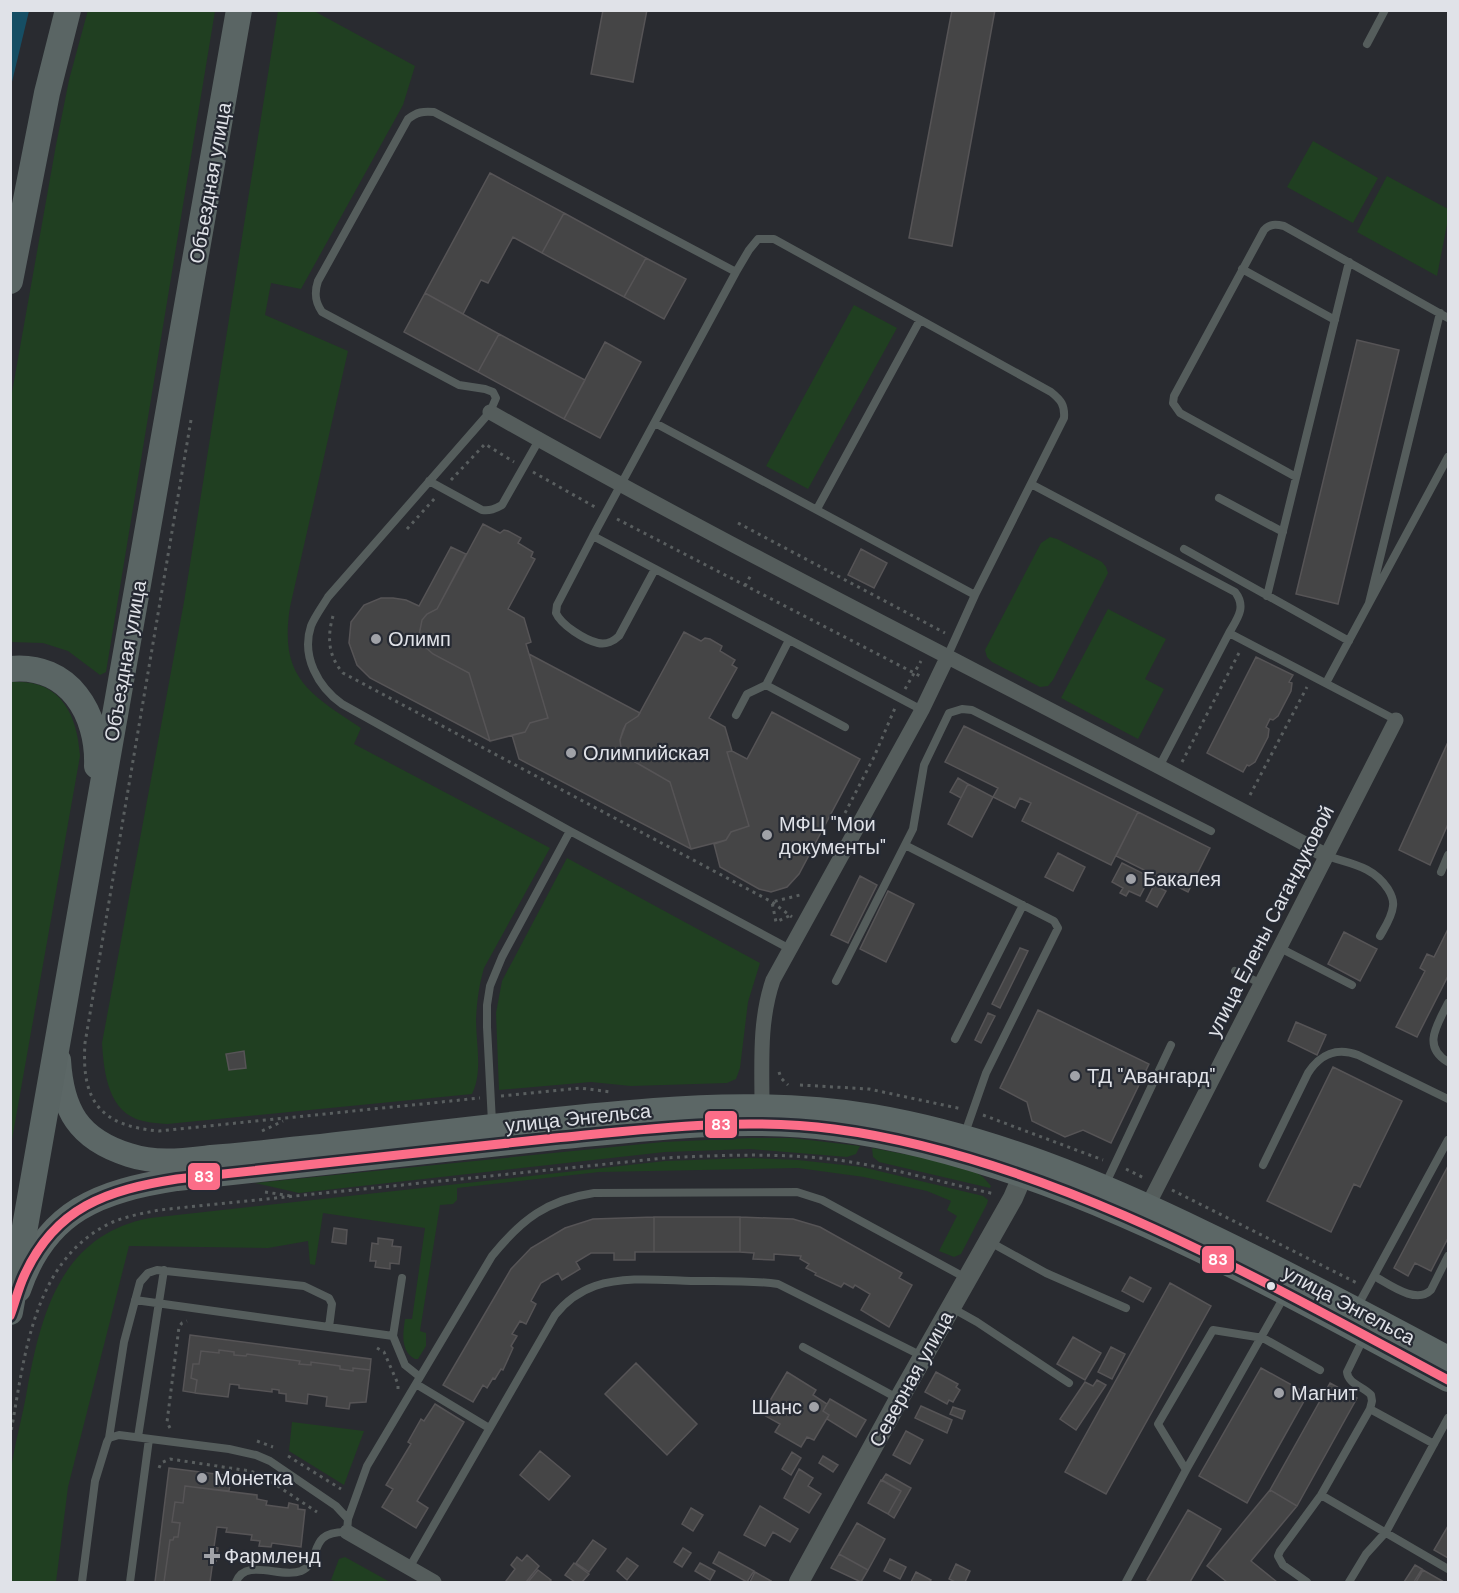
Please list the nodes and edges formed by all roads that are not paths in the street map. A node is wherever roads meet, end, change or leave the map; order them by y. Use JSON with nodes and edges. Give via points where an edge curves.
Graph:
{"nodes":[{"id":1,"x":68,"y":10,"type":"edge"},
{"id":2,"x":239,"y":10,"type":"edge"},
{"id":3,"x":1385,"y":10,"type":"edge"},
{"id":4,"x":1367,"y":44,"type":"dead end"},
{"id":5,"x":1349,"y":262,"type":"junction"},
{"id":6,"x":1242,"y":269,"type":"junction"},
{"id":7,"x":736,"y":272,"type":"junction"},
{"id":8,"x":10,"y":281,"type":"edge"},
{"id":9,"x":1440,"y":313,"type":"junction"},
{"id":10,"x":1449,"y":318,"type":"edge"},
{"id":11,"x":920,"y":320,"type":"junction"},
{"id":12,"x":1335,"y":320,"type":"junction"},
{"id":13,"x":490,"y":412,"type":"junction"},
{"id":14,"x":655,"y":423,"type":"junction"},
{"id":15,"x":539,"y":440,"type":"junction"},
{"id":16,"x":1449,"y":456,"type":"edge"},
{"id":17,"x":1296,"y":477,"type":"junction"},
{"id":18,"x":429,"y":482,"type":"junction"},
{"id":19,"x":1031,"y":484,"type":"junction"},
{"id":20,"x":621,"y":486,"type":"junction"},
{"id":21,"x":1219,"y":498,"type":"dead end"},
{"id":22,"x":817,"y":509,"type":"junction"},
{"id":23,"x":1283,"y":532,"type":"junction"},
{"id":24,"x":593,"y":536,"type":"junction"},
{"id":25,"x":1184,"y":549,"type":"dead end"},
{"id":26,"x":655,"y":569,"type":"junction"},
{"id":27,"x":975,"y":595,"type":"junction"},
{"id":28,"x":1267,"y":596,"type":"junction"},
{"id":29,"x":1369,"y":603,"type":"junction"},
{"id":30,"x":1229,"y":633,"type":"junction"},
{"id":31,"x":789,"y":640,"type":"junction"},
{"id":32,"x":1349,"y":641,"type":"junction"},
{"id":33,"x":947,"y":658,"type":"junction"},
{"id":34,"x":10,"y":669,"type":"edge"},
{"id":35,"x":1326,"y":683,"type":"junction"},
{"id":36,"x":766,"y":685,"type":"junction"},
{"id":37,"x":922,"y":710,"type":"junction"},
{"id":38,"x":736,"y":715,"type":"dead end"},
{"id":39,"x":1396,"y":720,"type":"joint"},
{"id":40,"x":845,"y":727,"type":"dead end"},
{"id":41,"x":1162,"y":761,"type":"junction"},
{"id":42,"x":570,"y":831,"type":"junction"},
{"id":43,"x":1211,"y":831,"type":"dead end"},
{"id":44,"x":905,"y":845,"type":"junction"},
{"id":45,"x":1327,"y":856,"type":"junction"},
{"id":46,"x":1448,"y":858,"type":"edge"},
{"id":47,"x":90,"y":862,"type":"junction"},
{"id":48,"x":1441,"y":872,"type":"dead end"},
{"id":49,"x":1023,"y":905,"type":"junction"},
{"id":50,"x":1380,"y":936,"type":"dead end"},
{"id":51,"x":1280,"y":948,"type":"junction"},
{"id":52,"x":790,"y":949,"type":"junction"},
{"id":53,"x":1235,"y":971,"type":"dead end"},
{"id":54,"x":836,"y":981,"type":"dead end"},
{"id":55,"x":1262,"y":984,"type":"junction"},
{"id":56,"x":1352,"y":985,"type":"dead end"},
{"id":57,"x":1449,"y":1002,"type":"edge"},
{"id":58,"x":955,"y":1039,"type":"dead end"},
{"id":59,"x":58,"y":1042,"type":"junction"},
{"id":60,"x":1171,"y":1045,"type":"dead end"},
{"id":61,"x":1449,"y":1062,"type":"edge"},
{"id":62,"x":1449,"y":1099,"type":"edge"},
{"id":63,"x":762,"y":1116,"type":"junction"},
{"id":64,"x":493,"y":1135,"type":"junction"},
{"id":65,"x":964,"y":1137,"type":"junction"},
{"id":66,"x":1449,"y":1140,"type":"edge"},
{"id":67,"x":1263,"y":1165,"type":"dead end"},
{"id":68,"x":1026,"y":1167,"type":"junction"},
{"id":69,"x":1100,"y":1195,"type":"junction"},
{"id":70,"x":1143,"y":1214,"type":"junction"},
{"id":71,"x":989,"y":1241,"type":"junction"},
{"id":72,"x":1449,"y":1256,"type":"edge"},
{"id":73,"x":164,"y":1270,"type":"junction"},
{"id":74,"x":1374,"y":1276,"type":"junction"},
{"id":75,"x":402,"y":1278,"type":"dead end"},
{"id":76,"x":967,"y":1279,"type":"junction"},
{"id":77,"x":1291,"y":1285,"type":"junction"},
{"id":78,"x":135,"y":1300,"type":"junction"},
{"id":79,"x":159,"y":1304,"type":"junction"},
{"id":80,"x":951,"y":1307,"type":"junction"},
{"id":81,"x":1126,"y":1308,"type":"dead end"},
{"id":82,"x":1356,"y":1309,"type":"junction"},
{"id":83,"x":10,"y":1314,"type":"edge"},
{"id":84,"x":329,"y":1328,"type":"junction"},
{"id":85,"x":1365,"y":1335,"type":"junction"},
{"id":86,"x":393,"y":1336,"type":"junction"},
{"id":87,"x":1263,"y":1338,"type":"junction"},
{"id":88,"x":803,"y":1347,"type":"dead end"},
{"id":89,"x":923,"y":1356,"type":"junction"},
{"id":90,"x":1449,"y":1358,"type":"edge"},
{"id":91,"x":1320,"y":1370,"type":"dead end"},
{"id":92,"x":1449,"y":1380,"type":"edge"},
{"id":93,"x":418,"y":1381,"type":"junction"},
{"id":94,"x":1069,"y":1383,"type":"dead end"},
{"id":95,"x":898,"y":1399,"type":"junction"},
{"id":96,"x":1370,"y":1409,"type":"junction"},
{"id":97,"x":1449,"y":1418,"type":"edge"},
{"id":98,"x":489,"y":1428,"type":"junction"},
{"id":99,"x":138,"y":1437,"type":"junction"},
{"id":100,"x":109,"y":1438,"type":"junction"},
{"id":101,"x":149,"y":1439,"type":"junction"},
{"id":102,"x":1434,"y":1444,"type":"junction"},
{"id":103,"x":1186,"y":1470,"type":"junction"},
{"id":104,"x":1322,"y":1495,"type":"junction"},
{"id":105,"x":347,"y":1526,"type":"junction"},
{"id":106,"x":1386,"y":1532,"type":"junction"},
{"id":107,"x":409,"y":1568,"type":"junction"},
{"id":108,"x":1449,"y":1569,"type":"edge"},
{"id":109,"x":82,"y":1582,"type":"edge"},
{"id":110,"x":130,"y":1582,"type":"edge"},
{"id":111,"x":236,"y":1582,"type":"edge"},
{"id":112,"x":434,"y":1582,"type":"edge"},
{"id":113,"x":799,"y":1582,"type":"edge"},
{"id":114,"x":1126,"y":1582,"type":"edge"},
{"id":115,"x":1307,"y":1582,"type":"edge"},
{"id":116,"x":1349,"y":1582,"type":"edge"}],
"edges":[{"from":1,"to":8,"type":"highway","via":[[47,93]]},
{"from":2,"to":47,"type":"highway","name":"Объездная улица"},
{"from":3,"to":4,"type":"lane"},
{"from":5,"to":6,"type":"lane","via":[[1276,224],[1264,230]]},
{"from":5,"to":9,"type":"lane"},
{"from":5,"to":12,"type":"lane"},
{"from":6,"to":12,"type":"lane"},
{"from":6,"to":17,"type":"lane","via":[[1173,403],[1180,413]]},
{"from":7,"to":11,"type":"lane","via":[[758,239],[774,239]]},
{"from":7,"to":13,"type":"lane","via":[[434,112],[415,114],[408,119],[318,281],[315,297],[322,312],[459,385],[493,392],[496,398]]},
{"from":7,"to":14,"type":"lane"},
{"from":9,"to":10,"type":"lane"},
{"from":9,"to":29,"type":"lane"},
{"from":11,"to":19,"type":"lane","via":[[1060,400],[1064,418]]},
{"from":11,"to":22,"type":"lane"},
{"from":12,"to":17,"type":"lane"},
{"from":13,"to":15,"type":"street"},
{"from":13,"to":18,"type":"lane"},
{"from":14,"to":20,"type":"lane"},
{"from":14,"to":22,"type":"lane"},
{"from":15,"to":18,"type":"lane","via":[[496,509],[482,510]]},
{"from":15,"to":20,"type":"street"},
{"from":16,"to":29,"type":"lane"},
{"from":17,"to":23,"type":"lane"},
{"from":18,"to":42,"type":"lane","via":[[328,597],[314,619],[309,641],[316,675],[342,704]]},
{"from":19,"to":27,"type":"lane"},
{"from":19,"to":30,"type":"lane","via":[[1234,592],[1242,604]]},
{"from":20,"to":24,"type":"lane"},
{"from":20,"to":33,"type":"street"},
{"from":21,"to":23,"type":"lane"},
{"from":22,"to":27,"type":"lane"},
{"from":23,"to":28,"type":"lane"},
{"from":24,"to":26,"type":"lane"},
{"from":24,"to":26,"type":"lane","via":[[556,613],[564,625],[590,639],[598,643],[614,641],[619,636]]},
{"from":25,"to":28,"type":"lane"},
{"from":26,"to":31,"type":"lane"},
{"from":27,"to":33,"type":"lane"},
{"from":28,"to":32,"type":"lane"},
{"from":29,"to":32,"type":"lane"},
{"from":30,"to":35,"type":"lane"},
{"from":30,"to":41,"type":"lane"},
{"from":31,"to":36,"type":"lane"},
{"from":31,"to":37,"type":"lane"},
{"from":32,"to":35,"type":"lane"},
{"from":33,"to":37,"type":"street"},
{"from":33,"to":41,"type":"street"},
{"from":34,"to":47,"type":"highway","via":[[36,670],[55,678],[72,690],[92,722],[97,762]]},
{"from":35,"to":39,"type":"lane"},
{"from":36,"to":38,"type":"lane","via":[[747,694]]},
{"from":36,"to":40,"type":"lane"},
{"from":37,"to":52,"type":"street"},
{"from":39,"to":45,"type":"street","name":"улица Елены Сагандуковой"},
{"from":41,"to":45,"type":"street"},
{"from":42,"to":52,"type":"lane"},
{"from":42,"to":64,"type":"lane","via":[[490,986],[487,1027]]},
{"from":43,"to":44,"type":"lane","via":[[972,710],[962,709],[949,713],[927,756],[916,818]]},
{"from":44,"to":49,"type":"lane"},
{"from":44,"to":54,"type":"lane"},
{"from":45,"to":50,"type":"lane","via":[[1367,868],[1392,895],[1391,915]]},
{"from":45,"to":51,"type":"street","name":"улица Елены Сагандуковой"},
{"from":46,"to":48,"type":"lane"},
{"from":47,"to":59,"type":"highway","name":"Объездная улица"},
{"from":49,"to":58,"type":"lane"},
{"from":49,"to":65,"type":"lane","via":[[1058,927],[986,1073]]},
{"from":51,"to":55,"type":"street","name":"улица Елены Сагандуковой"},
{"from":51,"to":56,"type":"lane"},
{"from":52,"to":63,"type":"street","via":[[773,980],[763,1019]]},
{"from":53,"to":55,"type":"lane"},
{"from":55,"to":70,"type":"street","name":"улица Елены Сагандуковой"},
{"from":57,"to":61,"type":"lane","via":[[1432,1038],[1435,1049]]},
{"from":59,"to":64,"type":"main road","name":"улица Энгельса","via":[[62,1092],[74,1119],[102,1143],[132,1156],[186,1160]]},
{"from":59,"to":83,"type":"highway","name":"Объездная улица"},
{"from":60,"to":69,"type":"lane"},
{"from":62,"to":67,"type":"lane","via":[[1359,1055],[1348,1051],[1329,1053],[1308,1073]]},
{"from":63,"to":64,"type":"main road","name":"улица Энгельса","via":[[658,1109]]},
{"from":63,"to":65,"type":"main road","name":"улица Энгельса","via":[[834,1111]]},
{"from":63,"to":68,"type":"main road","name":"улица Энгельса"},
{"from":64,"to":83,"type":"main road","name":"улица Энгельса","via":[[177,1179],[113,1192],[76,1211],[49,1234],[24,1277]]},
{"from":65,"to":68,"type":"main road","name":"улица Энгельса"},
{"from":66,"to":74,"type":"lane"},
{"from":68,"to":69,"type":"main road","name":"улица Энгельса"},
{"from":68,"to":71,"type":"street","name":"Северная улица"},
{"from":69,"to":70,"type":"main road","name":"улица Энгельса"},
{"from":70,"to":77,"type":"main road","name":"улица Энгельса"},
{"from":71,"to":76,"type":"street","name":"Северная улица"},
{"from":71,"to":81,"type":"lane","via":[[1046,1273]]},
{"from":72,"to":74,"type":"lane","via":[[1431,1290],[1420,1296]]},
{"from":73,"to":78,"type":"lane","via":[[148,1273],[140,1282]]},
{"from":73,"to":79,"type":"lane"},
{"from":73,"to":84,"type":"lane","via":[[304,1286],[329,1298]]},
{"from":74,"to":82,"type":"lane"},
{"from":75,"to":86,"type":"lane"},
{"from":76,"to":80,"type":"street","name":"Северная улица"},
{"from":76,"to":93,"type":"lane","via":[[822,1200],[797,1192],[594,1192],[572,1196],[534,1213],[506,1238]]},
{"from":77,"to":82,"type":"main road","name":"улица Энгельса"},
{"from":77,"to":85,"type":"main road","name":"улица Энгельса"},
{"from":77,"to":87,"type":"lane"},
{"from":78,"to":79,"type":"lane"},
{"from":78,"to":100,"type":"lane","via":[[124,1342]]},
{"from":79,"to":84,"type":"lane"},
{"from":79,"to":99,"type":"lane"},
{"from":80,"to":89,"type":"street","name":"Северная улица"},
{"from":80,"to":94,"type":"lane"},
{"from":82,"to":90,"type":"main road","name":"улица Энгельса"},
{"from":84,"to":86,"type":"lane"},
{"from":85,"to":92,"type":"main road","name":"улица Энгельса"},
{"from":85,"to":96,"type":"lane","via":[[1347,1377],[1371,1395]]},
{"from":86,"to":93,"type":"lane","via":[[405,1365]]},
{"from":87,"to":91,"type":"lane"},
{"from":87,"to":103,"type":"lane"},
{"from":87,"to":103,"type":"lane","via":[[1213,1330],[1196,1358],[1158,1425]]},
{"from":88,"to":95,"type":"lane"},
{"from":89,"to":95,"type":"street","name":"Северная улица"},
{"from":89,"to":98,"type":"lane","via":[[778,1284],[639,1280],[606,1283],[572,1297],[555,1315]]},
{"from":93,"to":98,"type":"lane"},
{"from":93,"to":105,"type":"lane","via":[[367,1467]]},
{"from":95,"to":113,"type":"street","name":"Северная улица"},
{"from":96,"to":102,"type":"lane"},
{"from":96,"to":104,"type":"lane"},
{"from":97,"to":102,"type":"lane"},
{"from":98,"to":107,"type":"lane"},
{"from":99,"to":100,"type":"lane"},
{"from":99,"to":101,"type":"lane"},
{"from":100,"to":109,"type":"lane","via":[[95,1481]]},
{"from":101,"to":105,"type":"lane","via":[[229,1449],[270,1461],[336,1506]]},
{"from":101,"to":110,"type":"lane"},
{"from":102,"to":106,"type":"lane"},
{"from":103,"to":114,"type":"lane"},
{"from":104,"to":106,"type":"lane"},
{"from":104,"to":115,"type":"lane","via":[[1278,1556],[1283,1565]]},
{"from":105,"to":107,"type":"street"},
{"from":105,"to":111,"type":"lane","via":[[323,1537],[303,1570],[246,1571]]},
{"from":106,"to":108,"type":"lane"},
{"from":106,"to":116,"type":"lane"},
{"from":107,"to":112,"type":"street"}]}
